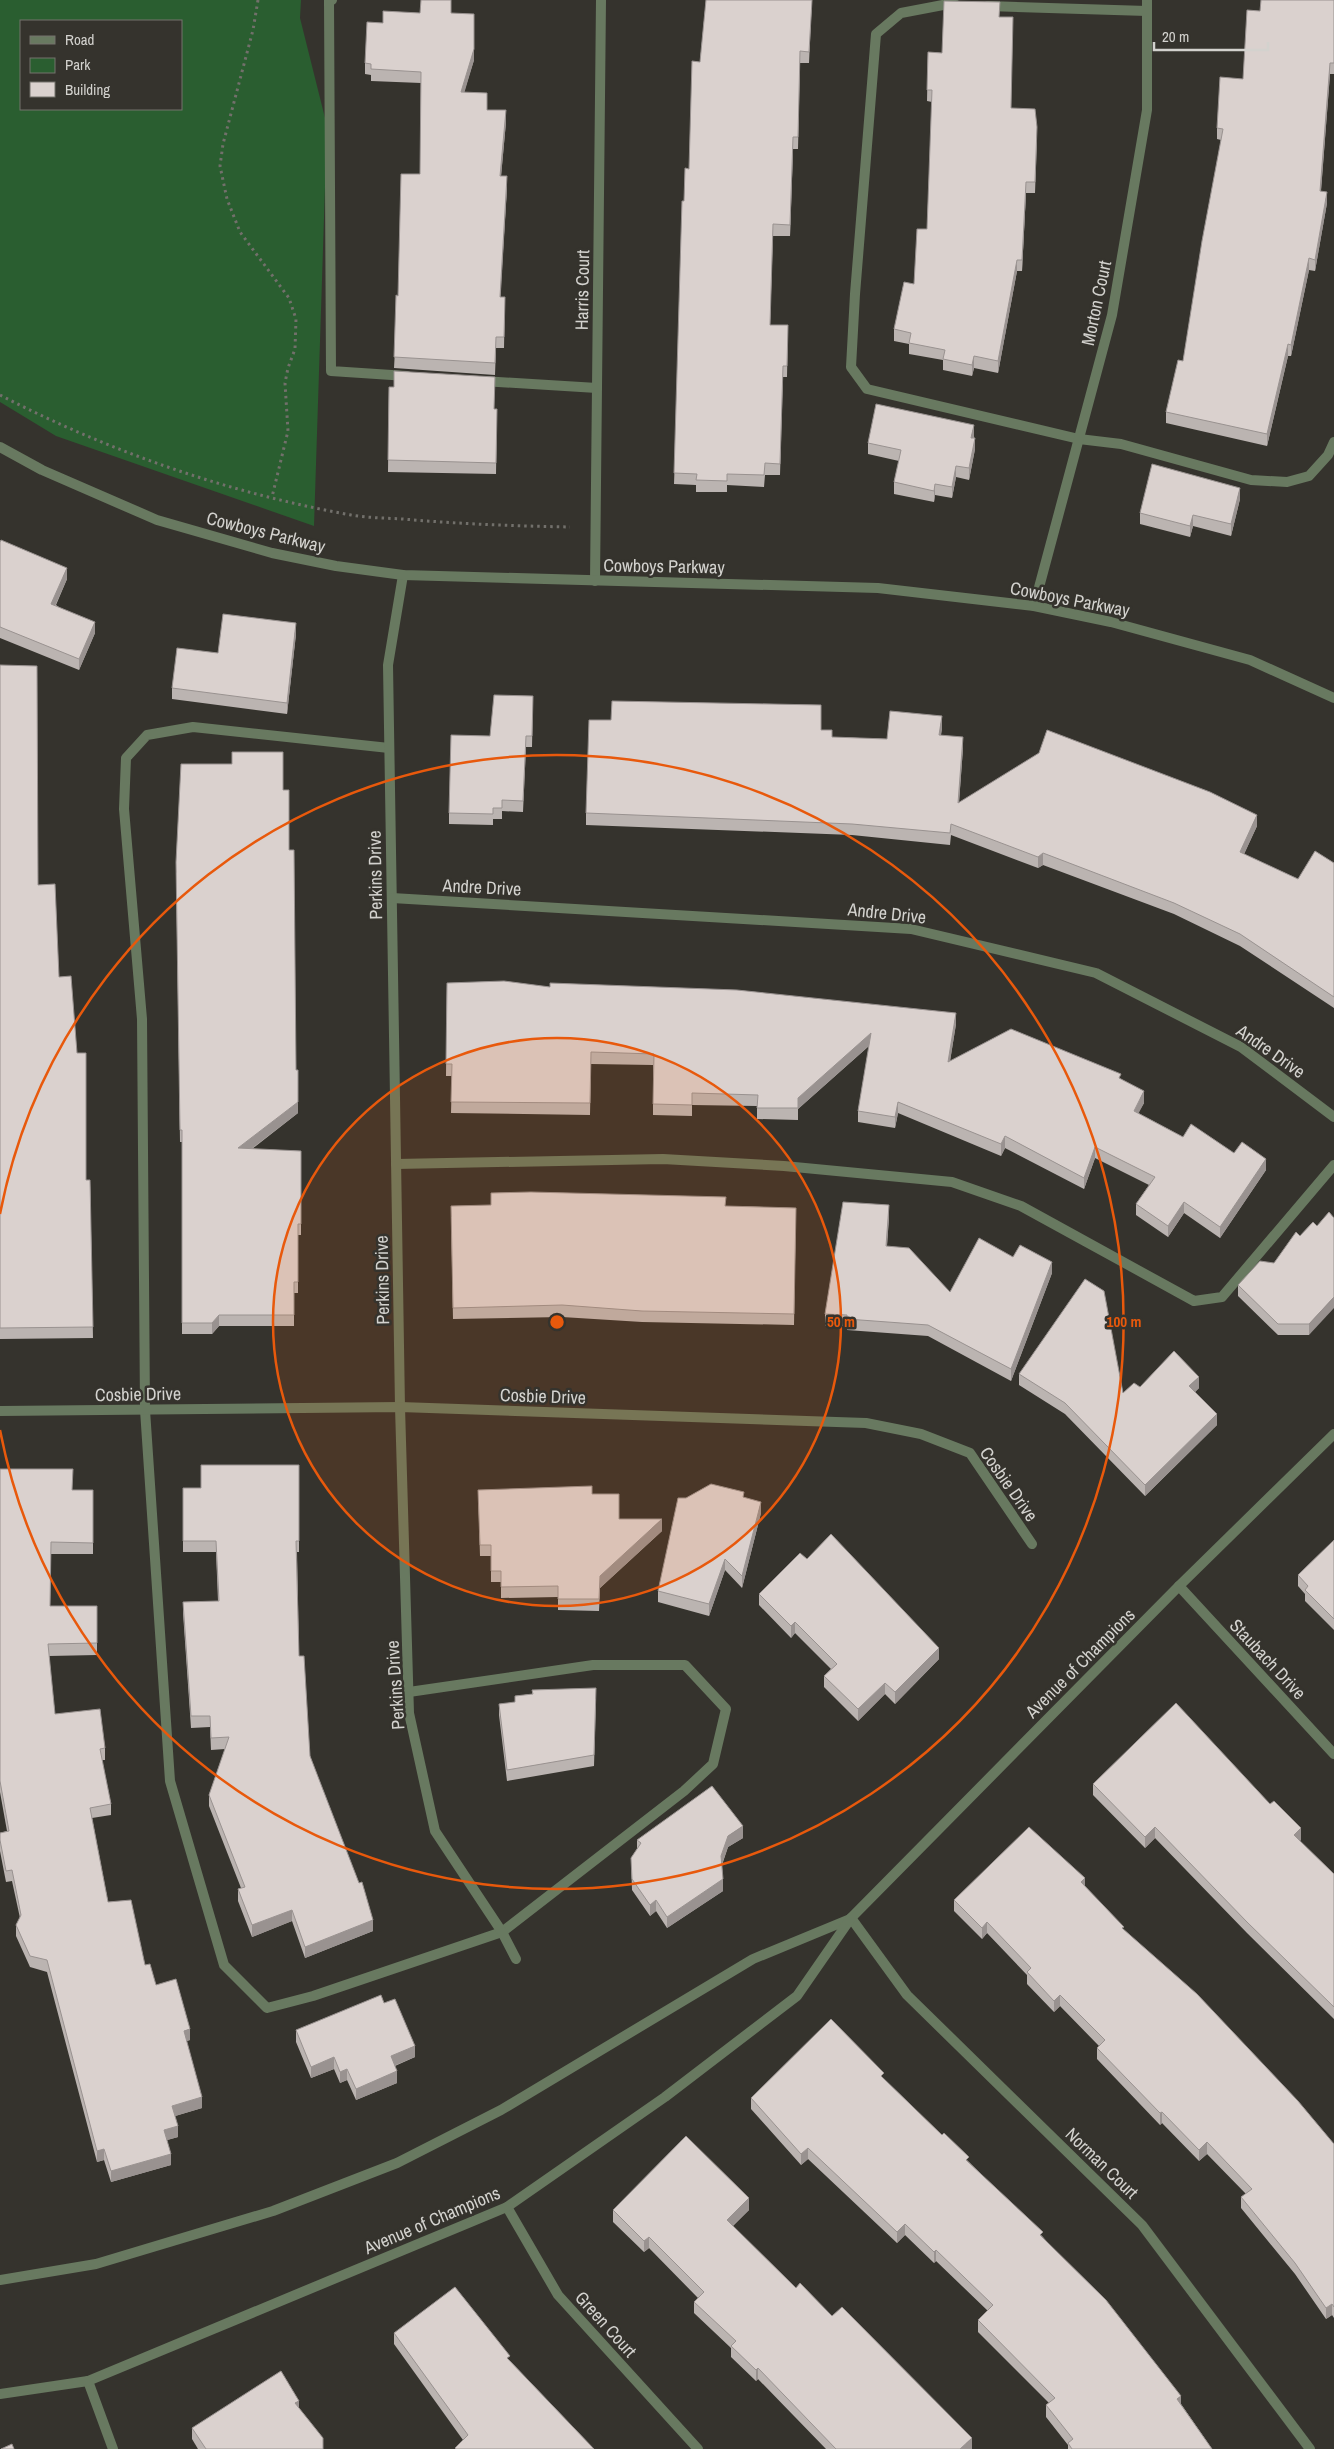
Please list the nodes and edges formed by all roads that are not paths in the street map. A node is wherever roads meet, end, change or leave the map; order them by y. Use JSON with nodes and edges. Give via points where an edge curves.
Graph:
{"nodes":[{"id":1,"x":332,"y":0,"type":"edge"},
{"id":2,"x":601,"y":0,"type":"edge"},
{"id":3,"x":1147,"y":0,"type":"edge"},
{"id":4,"x":1147,"y":12,"type":"junction"},
{"id":5,"x":419,"y":377,"type":"edge"},
{"id":6,"x":469,"y":380,"type":"edge"},
{"id":7,"x":597,"y":388,"type":"junction"},
{"id":8,"x":1079,"y":439,"type":"junction"},
{"id":9,"x":1334,"y":442,"type":"edge"},
{"id":10,"x":0,"y":447,"type":"edge"},
{"id":11,"x":404,"y":575,"type":"junction"},
{"id":12,"x":595,"y":581,"type":"junction"},
{"id":13,"x":1034,"y":606,"type":"junction"},
{"id":14,"x":1334,"y":698,"type":"edge"},
{"id":15,"x":389,"y":748,"type":"junction"},
{"id":16,"x":392,"y":898,"type":"junction"},
{"id":17,"x":1334,"y":1117,"type":"edge"},
{"id":18,"x":396,"y":1164,"type":"junction"},
{"id":19,"x":1334,"y":1165,"type":"edge"},
{"id":20,"x":400,"y":1407,"type":"junction"},
{"id":21,"x":144,"y":1410,"type":"junction"},
{"id":22,"x":0,"y":1411,"type":"edge"},
{"id":23,"x":1334,"y":1434,"type":"edge"},
{"id":24,"x":1032,"y":1544,"type":"dead end"},
{"id":25,"x":1179,"y":1586,"type":"junction"},
{"id":26,"x":409,"y":1692,"type":"junction"},
{"id":27,"x":1334,"y":1754,"type":"edge"},
{"id":28,"x":851,"y":1918,"type":"junction"},
{"id":29,"x":502,"y":1932,"type":"junction"},
{"id":30,"x":516,"y":1959,"type":"dead end"},
{"id":31,"x":508,"y":2207,"type":"junction"},
{"id":32,"x":0,"y":2280,"type":"edge"},
{"id":33,"x":88,"y":2381,"type":"junction"},
{"id":34,"x":0,"y":2394,"type":"edge"},
{"id":35,"x":113,"y":2449,"type":"edge"},
{"id":36,"x":698,"y":2449,"type":"edge"},
{"id":37,"x":1310,"y":2449,"type":"edge"}],
"edges":[{"from":1,"to":5,"type":"street","via":[[329,1],[331,371]]},
{"from":2,"to":7,"type":"street","name":"Harris Court"},
{"from":3,"to":4,"type":"street","name":"Morton Court"},
{"from":4,"to":8,"type":"street","name":"Morton Court","via":[[1147,110],[1112,315]]},
{"from":4,"to":8,"type":"street","via":[[943,4],[901,13],[876,34],[851,367],[867,389]]},
{"from":6,"to":7,"type":"street"},
{"from":7,"to":12,"type":"street","name":"Harris Court"},
{"from":8,"to":9,"type":"street","via":[[1121,444],[1251,480],[1287,482],[1309,476],[1328,455]]},
{"from":8,"to":13,"type":"street","name":"Morton Court"},
{"from":10,"to":11,"type":"street","name":"Cowboys Parkway","via":[[42,470],[157,520],[272,553]]},
{"from":11,"to":12,"type":"street","name":"Cowboys Parkway"},
{"from":11,"to":15,"type":"street","name":"Perkins Drive","via":[[388,665]]},
{"from":12,"to":13,"type":"street","name":"Cowboys Parkway","via":[[878,588]]},
{"from":13,"to":14,"type":"street","name":"Cowboys Parkway","via":[[1111,622],[1250,660]]},
{"from":15,"to":16,"type":"street","name":"Perkins Drive"},
{"from":15,"to":21,"type":"street","via":[[193,727],[147,735],[126,758],[124,809],[142,1019]]},
{"from":16,"to":17,"type":"street","name":"Andre Drive","via":[[911,929],[1096,973],[1241,1047]]},
{"from":16,"to":18,"type":"street","name":"Perkins Drive"},
{"from":18,"to":19,"type":"street","via":[[663,1159],[784,1166],[952,1182],[1021,1206],[1194,1301],[1222,1296]]},
{"from":18,"to":20,"type":"street","name":"Perkins Drive"},
{"from":20,"to":21,"type":"street","name":"Cosbie Drive"},
{"from":20,"to":24,"type":"street","name":"Cosbie Drive","via":[[866,1423],[921,1434],[970,1453]]},
{"from":20,"to":26,"type":"street","name":"Perkins Drive"},
{"from":21,"to":22,"type":"street","name":"Cosbie Drive"},
{"from":21,"to":29,"type":"street","via":[[170,1781],[224,1966],[267,2008],[313,1996]]},
{"from":23,"to":25,"type":"street","name":"Avenue of Champions"},
{"from":25,"to":27,"type":"street","name":"Staubach Drive"},
{"from":25,"to":28,"type":"street","name":"Avenue of Champions"},
{"from":26,"to":29,"type":"street","name":"Perkins Drive","via":[[409,1713],[435,1831]]},
{"from":26,"to":29,"type":"street","via":[[594,1665],[685,1665],[726,1709],[713,1764],[684,1791]]},
{"from":28,"to":31,"type":"street","name":"Avenue of Champions","via":[[797,1996],[664,2097]]},
{"from":28,"to":32,"type":"street","name":"Avenue of Champions","via":[[753,1959],[501,2110],[397,2163],[274,2211],[105,2261]]},
{"from":28,"to":37,"type":"street","name":"Norman Court","via":[[907,1995],[1142,2225]]},
{"from":29,"to":30,"type":"street","name":"Perkins Drive"},
{"from":31,"to":33,"type":"street","name":"Avenue of Champions"},
{"from":31,"to":36,"type":"street","name":"Green Court","via":[[558,2295]]},
{"from":33,"to":34,"type":"street","name":"Avenue of Champions"},
{"from":33,"to":35,"type":"street"}]}
